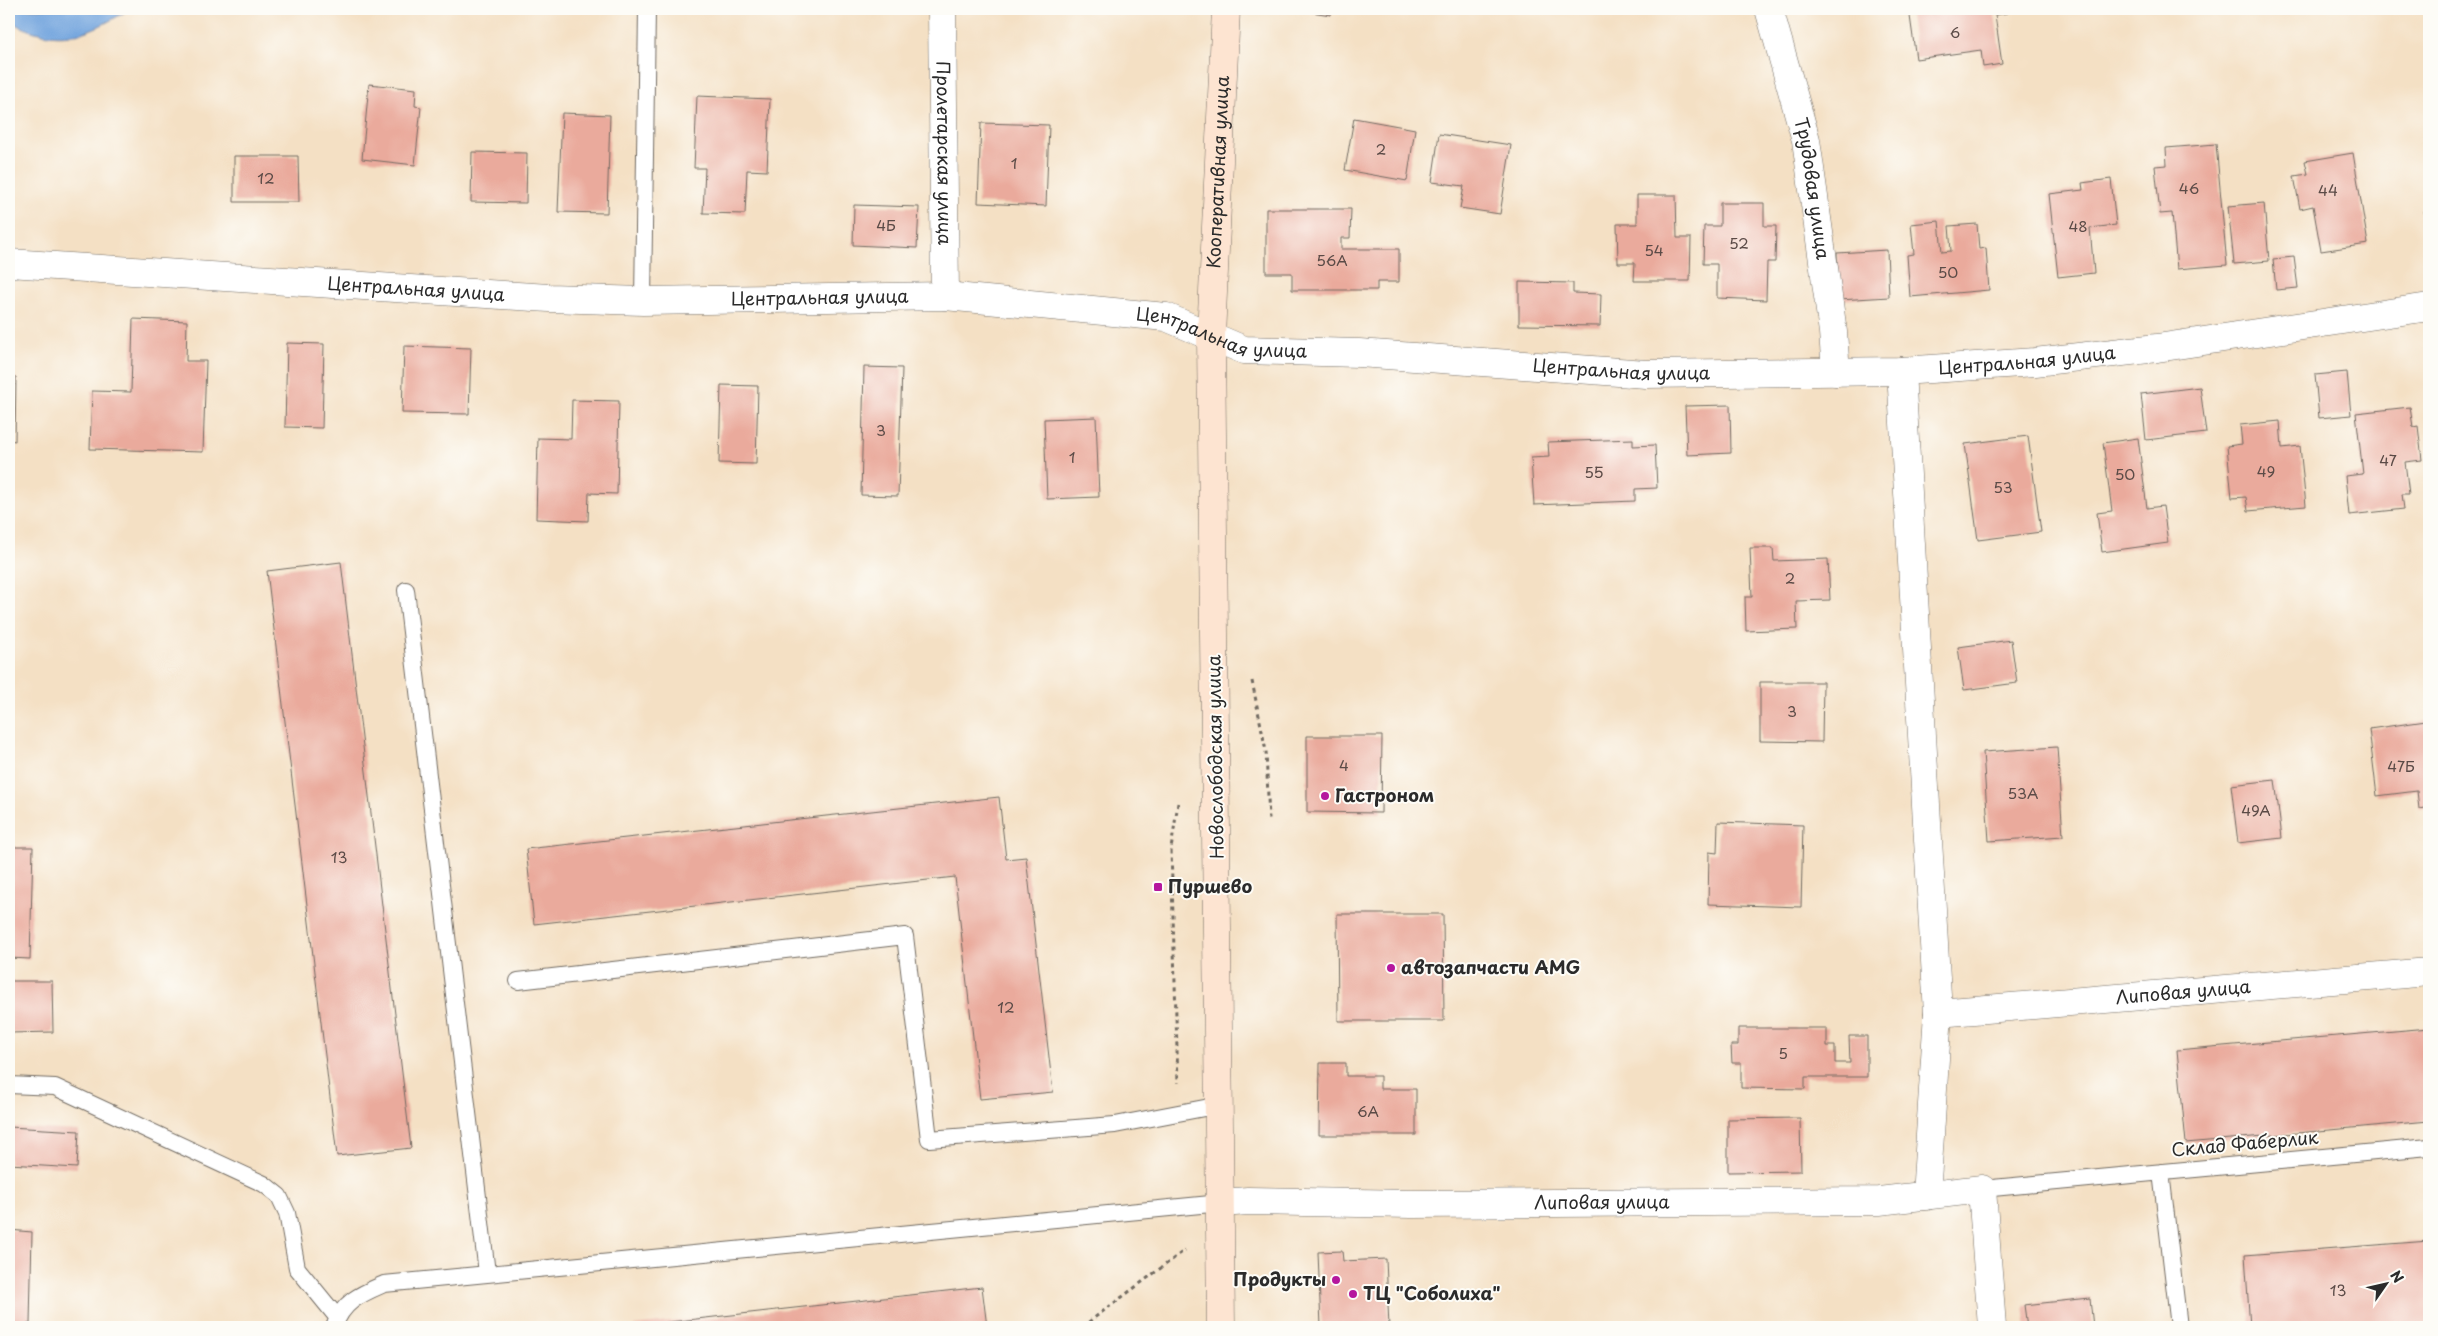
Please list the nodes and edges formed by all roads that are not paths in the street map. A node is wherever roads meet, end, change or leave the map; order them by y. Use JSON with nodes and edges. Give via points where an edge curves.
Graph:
{"nodes":[{"id":1,"x":647,"y":9,"type":"edge"},
{"id":2,"x":942,"y":9,"type":"edge"},
{"id":3,"x":1226,"y":9,"type":"edge"},
{"id":4,"x":1769,"y":9,"type":"edge"},
{"id":5,"x":9,"y":263,"type":"edge"},
{"id":6,"x":945,"y":296,"type":"junction"},
{"id":7,"x":643,"y":301,"type":"junction"},
{"id":8,"x":2429,"y":307,"type":"edge"},
{"id":9,"x":1211,"y":336,"type":"junction"},
{"id":10,"x":1902,"y":371,"type":"junction"},
{"id":11,"x":1836,"y":372,"type":"junction"},
{"id":12,"x":406,"y":590,"type":"dead end"},
{"id":13,"x":2429,"y":972,"type":"edge"},
{"id":14,"x":518,"y":981,"type":"dead end"},
{"id":15,"x":1938,"y":1013,"type":"junction"},
{"id":16,"x":9,"y":1085,"type":"edge"},
{"id":17,"x":1220,"y":1105,"type":"junction"},
{"id":18,"x":2429,"y":1147,"type":"edge"},
{"id":19,"x":2161,"y":1172,"type":"junction"},
{"id":20,"x":1982,"y":1189,"type":"junction"},
{"id":21,"x":1926,"y":1196,"type":"junction"},
{"id":22,"x":1222,"y":1203,"type":"junction"},
{"id":23,"x":487,"y":1273,"type":"junction"},
{"id":24,"x":336,"y":1322,"type":"edge"},
{"id":25,"x":1221,"y":1327,"type":"edge"},
{"id":26,"x":1992,"y":1327,"type":"edge"},
{"id":27,"x":2179,"y":1327,"type":"edge"}],
"edges":[{"from":1,"to":7,"type":"lane"},
{"from":2,"to":6,"type":"street","name":"Пролетарская улица"},
{"from":3,"to":9,"type":"main road","name":"Кооперативная улица"},
{"from":4,"to":11,"type":"street","name":"Трудовая улица","via":[[1806,140]]},
{"from":5,"to":7,"type":"street","name":"Центральная улица","via":[[549,298]]},
{"from":6,"to":7,"type":"street","name":"Центральная улица"},
{"from":6,"to":9,"type":"street","name":"Центральная улица","via":[[1166,318]]},
{"from":8,"to":10,"type":"street","name":"Центральная улица","via":[[2147,349],[2035,362]]},
{"from":9,"to":11,"type":"street","name":"Центральная улица","via":[[1244,350],[1359,353],[1646,374]]},
{"from":9,"to":17,"type":"main road","name":"Новослободская улица"},
{"from":10,"to":11,"type":"street","name":"Центральная улица"},
{"from":10,"to":15,"type":"street"},
{"from":12,"to":23,"type":"lane"},
{"from":13,"to":15,"type":"street","name":"Липовая улица"},
{"from":14,"to":17,"type":"lane","via":[[905,936],[929,1139],[1116,1125]]},
{"from":15,"to":21,"type":"street"},
{"from":16,"to":24,"type":"lane","via":[[55,1087],[264,1184],[279,1196],[287,1213],[297,1268]]},
{"from":17,"to":22,"type":"main road","name":"Новослободская улица"},
{"from":18,"to":19,"type":"lane","name":"Склад Фаберлик"},
{"from":19,"to":20,"type":"lane"},
{"from":19,"to":27,"type":"lane","name":"Склад Фаберлик"},
{"from":20,"to":21,"type":"street","name":"Липовая улица"},
{"from":20,"to":26,"type":"street"},
{"from":21,"to":22,"type":"street","name":"Липовая улица","via":[[1869,1201]]},
{"from":22,"to":23,"type":"lane"},
{"from":22,"to":25,"type":"main road","name":"Новослободская улица"},
{"from":23,"to":24,"type":"lane","via":[[384,1284],[354,1298]]}]}
